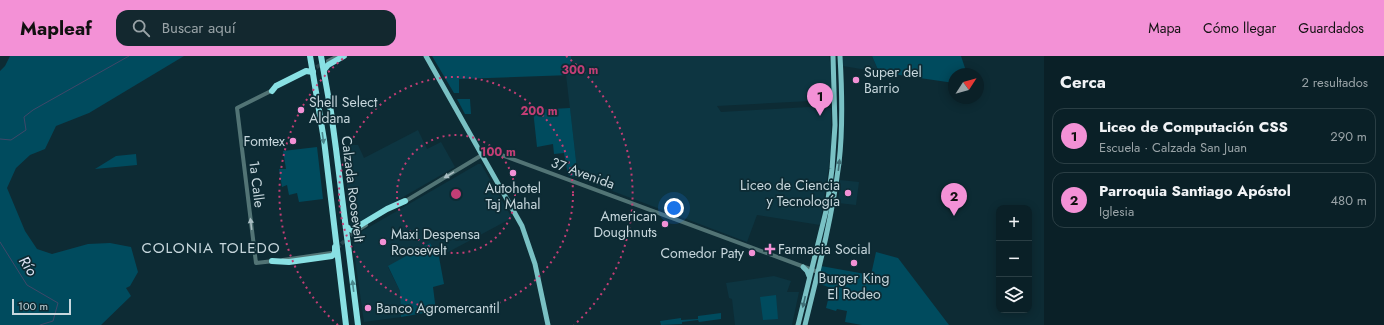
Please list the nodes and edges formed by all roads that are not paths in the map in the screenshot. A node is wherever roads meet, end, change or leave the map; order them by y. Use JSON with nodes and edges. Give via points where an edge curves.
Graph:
{"nodes":[{"id":1,"x":310,"y":56,"type":"edge"},
{"id":2,"x":321,"y":56,"type":"edge"},
{"id":3,"x":338,"y":56,"type":"edge"},
{"id":4,"x":344,"y":56,"type":"edge"},
{"id":5,"x":426,"y":56,"type":"edge"},
{"id":6,"x":833,"y":56,"type":"edge"},
{"id":7,"x":840,"y":56,"type":"edge"},
{"id":8,"x":328,"y":61,"type":"tunnel mouth"},
{"id":9,"x":324,"y":70,"type":"junction"},
{"id":10,"x":311,"y":72,"type":"junction"},
{"id":11,"x":272,"y":91,"type":"joint"},
{"id":12,"x":482,"y":155,"type":"junction"},
{"id":13,"x":405,"y":201,"type":"junction"},
{"id":14,"x":346,"y":227,"type":"junction"},
{"id":15,"x":353,"y":233,"type":"tunnel mouth"},
{"id":16,"x":336,"y":241,"type":"junction"},
{"id":17,"x":331,"y":253,"type":"dead end"},
{"id":18,"x":272,"y":261,"type":"junction"},
{"id":19,"x":803,"y":267,"type":"junction"},
{"id":20,"x":811,"y":270,"type":"junction"},
{"id":21,"x":818,"y":272,"type":"junction"},
{"id":22,"x":810,"y":279,"type":"junction"},
{"id":23,"x":346,"y":325,"type":"edge"},
{"id":24,"x":358,"y":325,"type":"edge"},
{"id":25,"x":548,"y":325,"type":"edge"},
{"id":26,"x":798,"y":325,"type":"edge"},
{"id":27,"x":806,"y":325,"type":"edge"}],
"edges":[{"from":1,"to":10,"type":"highway","name":"Calzada Roosevelt"},
{"from":2,"to":9,"type":"highway","name":"Calzada Roosevelt"},
{"from":3,"to":8,"type":"street"},
{"from":4,"to":9,"type":"highway"},
{"from":5,"to":12,"type":"main road"},
{"from":6,"to":20,"type":"main road","via":[[835,102],[832,169],[827,207]]},
{"from":21,"to":7,"type":"main road","one_way":true,"via":[[839,162]]},
{"from":9,"to":14,"type":"highway","name":"Calzada Roosevelt"},
{"from":10,"to":11,"type":"highway","via":[[306,71],[276,86]]},
{"from":10,"to":16,"type":"highway","name":"Calzada Roosevelt","one_way":true,"via":[[324,140]]},
{"from":18,"to":11,"type":"street","name":"1a Calle","one_way":true,"via":[[256,263],[237,108]]},
{"from":12,"to":13,"type":"street","name":"37 Avenida","one_way":true},
{"from":12,"to":19,"type":"street","name":"37 Avenida","via":[[491,151]]},
{"from":12,"to":25,"type":"main road","via":[[527,238]]},
{"from":13,"to":14,"type":"highway","via":[[352,230]]},
{"from":13,"to":15,"type":"street","name":"37 Avenida"},
{"from":24,"to":14,"type":"highway","name":"Calzada Roosevelt","one_way":true},
{"from":16,"to":18,"type":"highway","via":[[335,253],[332,256],[289,262]]},
{"from":16,"to":23,"type":"highway","name":"Calzada Roosevelt"},
{"from":17,"to":18,"type":"street"},
{"from":19,"to":20,"type":"street","name":"37 Avenida"},
{"from":19,"to":22,"type":"main road"},
{"from":20,"to":21,"type":"street","name":"37 Avenida"},
{"from":20,"to":22,"type":"main road"},
{"from":21,"to":27,"type":"main road"},
{"from":22,"to":26,"type":"main road","one_way":true}]}
